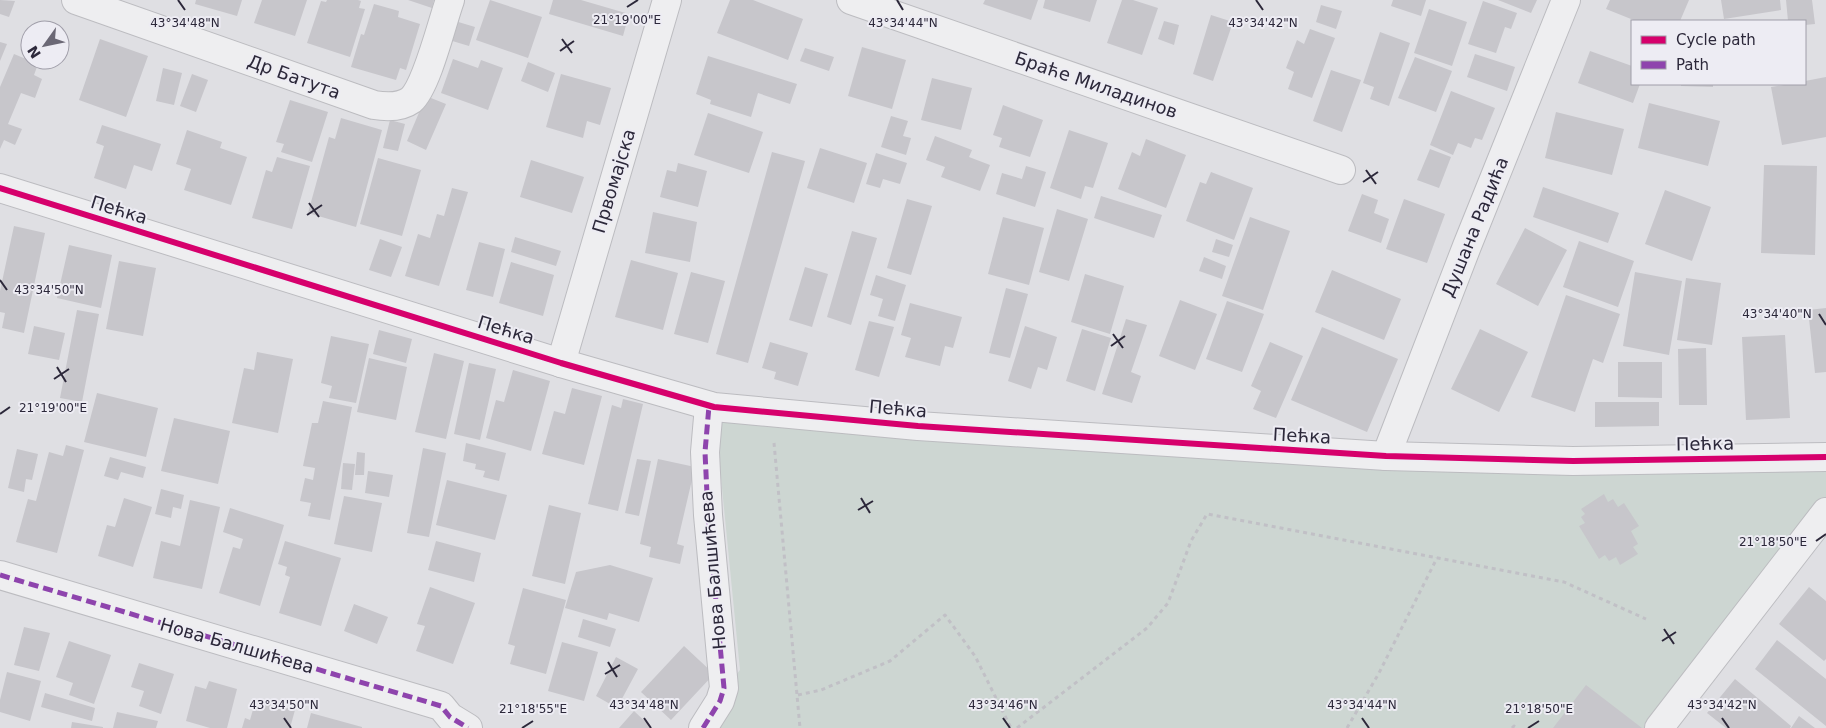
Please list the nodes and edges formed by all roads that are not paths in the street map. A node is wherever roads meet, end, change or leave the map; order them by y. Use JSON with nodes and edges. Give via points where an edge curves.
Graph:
{"nodes":[{"id":1,"x":76,"y":0,"type":"edge"},
{"id":2,"x":450,"y":0,"type":"edge"},
{"id":3,"x":667,"y":0,"type":"edge"},
{"id":4,"x":851,"y":0,"type":"edge"},
{"id":5,"x":1566,"y":0,"type":"edge"},
{"id":6,"x":1341,"y":170,"type":"dead end"},
{"id":7,"x":0,"y":188,"type":"edge"},
{"id":8,"x":561,"y":362,"type":"junction"},
{"id":9,"x":709,"y":406,"type":"junction"},
{"id":10,"x":1386,"y":456,"type":"junction"},
{"id":11,"x":1826,"y":457,"type":"edge"},
{"id":12,"x":1826,"y":512,"type":"edge"},
{"id":13,"x":0,"y":576,"type":"edge"},
{"id":14,"x":456,"y":724,"type":"edge"},
{"id":15,"x":703,"y":728,"type":"edge"},
{"id":16,"x":1658,"y":728,"type":"edge"}],
"edges":[{"from":1,"to":2,"type":"street","name":"Др Батута","via":[[374,106],[394,107],[410,100],[422,85]]},
{"from":3,"to":8,"type":"street","name":"Првомајска"},
{"from":4,"to":6,"type":"street","name":"Браће Миладинов"},
{"from":5,"to":10,"type":"street","name":"Душана Радића"},
{"from":7,"to":8,"type":"street","name":"Пећка"},
{"from":8,"to":9,"type":"street","name":"Пећка"},
{"from":9,"to":10,"type":"street","name":"Пећка","via":[[918,426]]},
{"from":9,"to":15,"type":"street","name":"Нова Балшићева","via":[[705,452],[708,515],[724,688],[720,701]]},
{"from":10,"to":11,"type":"street","name":"Пећка","via":[[1573,461]]},
{"from":12,"to":16,"type":"street"},
{"from":13,"to":14,"type":"street","name":"Нова Балшићева","via":[[441,706]]}]}
